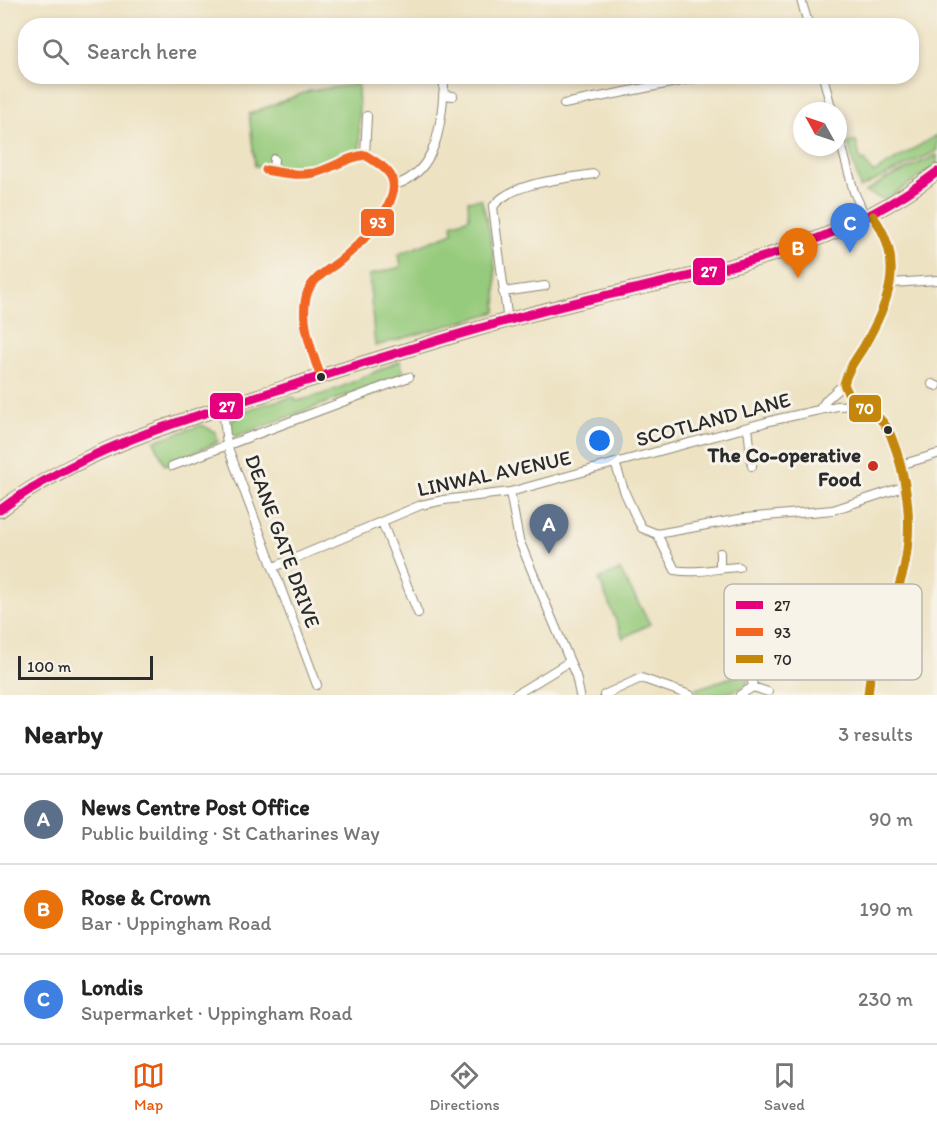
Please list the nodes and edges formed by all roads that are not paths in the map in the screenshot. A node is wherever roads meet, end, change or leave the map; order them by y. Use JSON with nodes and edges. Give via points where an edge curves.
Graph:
{"nodes":[{"id":1,"x":801,"y":0,"type":"edge"},
{"id":2,"x":807,"y":18,"type":"edge"},
{"id":3,"x":444,"y":84,"type":"dead end"},
{"id":4,"x":665,"y":84,"type":"edge"},
{"id":5,"x":825,"y":84,"type":"edge"},
{"id":6,"x":443,"y":95,"type":"junction"},
{"id":7,"x":453,"y":96,"type":"dead end"},
{"id":8,"x":830,"y":102,"type":"edge"},
{"id":9,"x":564,"y":104,"type":"dead end"},
{"id":10,"x":367,"y":116,"type":"dead end"},
{"id":11,"x":365,"y":155,"type":"junction"},
{"id":12,"x":844,"y":156,"type":"edge"},
{"id":13,"x":274,"y":159,"type":"dead end"},
{"id":14,"x":937,"y":172,"type":"edge"},
{"id":15,"x":594,"y":174,"type":"dead end"},
{"id":16,"x":395,"y":185,"type":"junction"},
{"id":17,"x":869,"y":217,"type":"junction"},
{"id":18,"x":937,"y":280,"type":"edge"},
{"id":19,"x":892,"y":283,"type":"junction"},
{"id":20,"x":545,"y":286,"type":"dead end"},
{"id":21,"x":503,"y":292,"type":"junction"},
{"id":22,"x":508,"y":321,"type":"junction"},
{"id":23,"x":321,"y":377,"type":"junction"},
{"id":24,"x":409,"y":377,"type":"dead end"},
{"id":25,"x":844,"y":384,"type":"junction"},
{"id":26,"x":857,"y":405,"type":"junction"},
{"id":27,"x":223,"y":408,"type":"junction"},
{"id":28,"x":819,"y":410,"type":"junction"},
{"id":29,"x":748,"y":427,"type":"junction"},
{"id":30,"x":227,"y":445,"type":"junction"},
{"id":31,"x":937,"y":454,"type":"edge"},
{"id":32,"x":615,"y":463,"type":"junction"},
{"id":33,"x":900,"y":465,"type":"junction"},
{"id":34,"x":172,"y":466,"type":"dead end"},
{"id":35,"x":752,"y":466,"type":"dead end"},
{"id":36,"x":588,"y":470,"type":"joint"},
{"id":37,"x":906,"y":486,"type":"junction"},
{"id":38,"x":510,"y":492,"type":"junction"},
{"id":39,"x":0,"y":510,"type":"edge"},
{"id":40,"x":382,"y":522,"type":"junction"},
{"id":41,"x":657,"y":534,"type":"junction"},
{"id":42,"x":720,"y":553,"type":"dead end"},
{"id":43,"x":274,"y":567,"type":"junction"},
{"id":44,"x":738,"y":567,"type":"dead end"},
{"id":45,"x":720,"y":568,"type":"junction"},
{"id":46,"x":898,"y":584,"type":"edge"},
{"id":47,"x":418,"y":613,"type":"dead end"},
{"id":48,"x":569,"y":662,"type":"junction"},
{"id":49,"x":752,"y":680,"type":"edge"},
{"id":50,"x":870,"y":680,"type":"edge"},
{"id":51,"x":317,"y":685,"type":"dead end"},
{"id":52,"x":753,"y":687,"type":"junction"},
{"id":53,"x":768,"y":693,"type":"dead end"},
{"id":54,"x":515,"y":695,"type":"edge"},
{"id":55,"x":580,"y":695,"type":"edge"},
{"id":56,"x":604,"y":695,"type":"edge"},
{"id":57,"x":690,"y":695,"type":"edge"},
{"id":58,"x":740,"y":695,"type":"edge"},
{"id":59,"x":868,"y":695,"type":"edge"}],
"edges":[{"from":1,"to":2,"type":"street"},
{"from":3,"to":6,"type":"street"},
{"from":4,"to":9,"type":"street"},
{"from":5,"to":8,"type":"street"},
{"from":6,"to":7,"type":"street"},
{"from":6,"to":16,"type":"street","via":[[436,145],[415,175]]},
{"from":10,"to":11,"type":"street"},
{"from":11,"to":13,"type":"street","via":[[313,173],[269,171]]},
{"from":11,"to":16,"type":"street","via":[[393,177]]},
{"from":12,"to":17,"type":"street","via":[[854,192]]},
{"from":14,"to":17,"type":"highway"},
{"from":15,"to":21,"type":"street","via":[[522,187],[500,196],[493,207]]},
{"from":16,"to":23,"type":"street","via":[[394,195],[372,230],[309,289],[305,310],[310,345]]},
{"from":17,"to":19,"type":"street","via":[[882,229],[889,247]]},
{"from":17,"to":22,"type":"highway","via":[[770,256]]},
{"from":18,"to":19,"type":"street"},
{"from":19,"to":25,"type":"street","via":[[885,305]]},
{"from":20,"to":21,"type":"street"},
{"from":21,"to":22,"type":"street"},
{"from":22,"to":23,"type":"highway"},
{"from":23,"to":27,"type":"highway"},
{"from":24,"to":30,"type":"street"},
{"from":25,"to":26,"type":"street"},
{"from":25,"to":28,"type":"street","name":"SCOTLAND LANE"},
{"from":26,"to":28,"type":"street","name":"SCOTLAND LANE"},
{"from":26,"to":33,"type":"street","via":[[879,416],[888,428]]},
{"from":27,"to":30,"type":"street","name":"DEANE GATE DRIVE"},
{"from":27,"to":39,"type":"highway","via":[[81,460]]},
{"from":28,"to":29,"type":"street","name":"SCOTLAND LANE"},
{"from":29,"to":32,"type":"street","name":"SCOTLAND LANE"},
{"from":29,"to":35,"type":"street"},
{"from":30,"to":34,"type":"street"},
{"from":30,"to":43,"type":"street","name":"DEANE GATE DRIVE"},
{"from":31,"to":33,"type":"street"},
{"from":32,"to":36,"type":"street","name":"SCOTLAND LANE"},
{"from":32,"to":41,"type":"street","name":"SCOTLAND LANE","via":[[642,528]]},
{"from":33,"to":37,"type":"street"},
{"from":36,"to":38,"type":"street","name":"LINWAL AVENUE"},
{"from":37,"to":41,"type":"street","via":[[833,510],[745,518]]},
{"from":37,"to":46,"type":"street","via":[[909,532]]},
{"from":38,"to":40,"type":"street","name":"LINWAL AVENUE","via":[[421,505]]},
{"from":38,"to":48,"type":"street","via":[[519,540]]},
{"from":40,"to":43,"type":"street","name":"LINWAL AVENUE"},
{"from":40,"to":47,"type":"street"},
{"from":41,"to":45,"type":"street","via":[[675,570],[689,573]]},
{"from":42,"to":45,"type":"street"},
{"from":43,"to":51,"type":"street","name":"DEANE GATE DRIVE"},
{"from":44,"to":45,"type":"street"},
{"from":48,"to":54,"type":"street"},
{"from":48,"to":55,"type":"street"},
{"from":49,"to":52,"type":"street"},
{"from":50,"to":59,"type":"street"},
{"from":52,"to":53,"type":"street"},
{"from":52,"to":58,"type":"street"},
{"from":56,"to":57,"type":"street","via":[[641,678]]}]}
